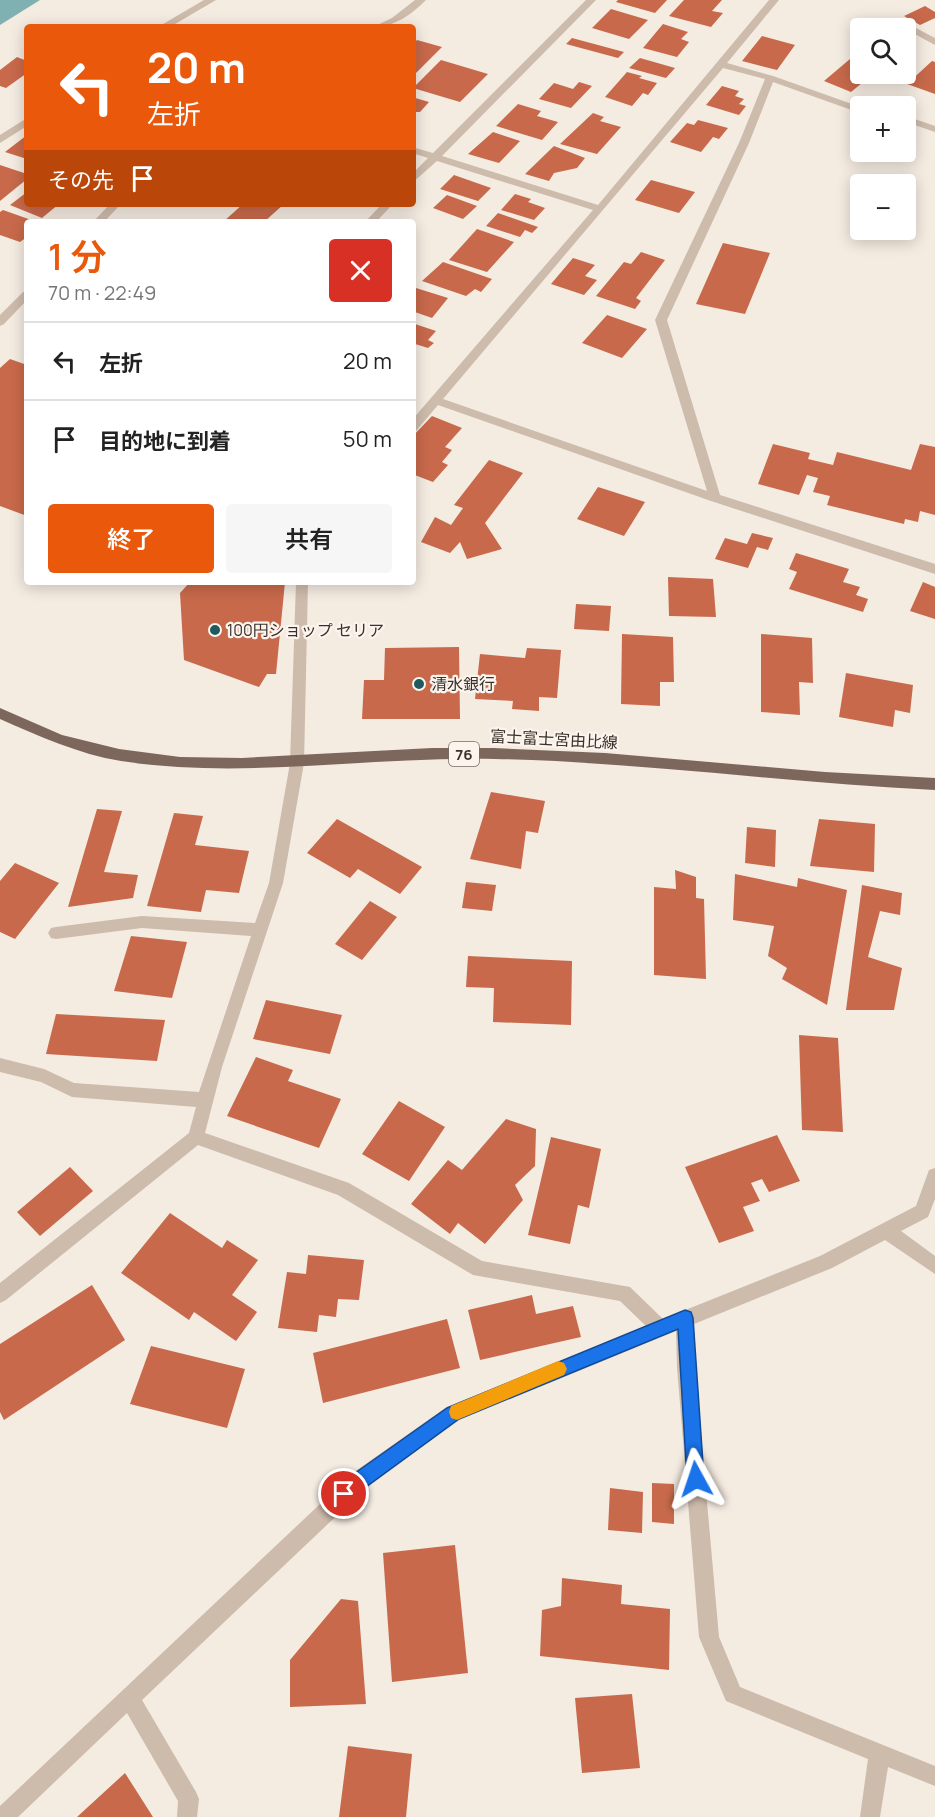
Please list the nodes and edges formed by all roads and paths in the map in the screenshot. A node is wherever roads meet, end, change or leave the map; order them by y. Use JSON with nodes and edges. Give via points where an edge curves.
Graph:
{"nodes":[{"id":1,"x":212,"y":0,"type":"edge"},
{"id":2,"x":421,"y":0,"type":"edge"},
{"id":3,"x":591,"y":0,"type":"edge"},
{"id":4,"x":774,"y":0,"type":"edge"},
{"id":5,"x":168,"y":24,"type":"edge"},
{"id":6,"x":385,"y":24,"type":"edge"},
{"id":7,"x":916,"y":31,"type":"edge"},
{"id":8,"x":935,"y":42,"type":"edge"},
{"id":9,"x":720,"y":64,"type":"junction"},
{"id":10,"x":770,"y":78,"type":"junction"},
{"id":11,"x":850,"y":106,"type":"edge"},
{"id":12,"x":916,"y":122,"type":"edge"},
{"id":13,"x":24,"y":123,"type":"edge"},
{"id":14,"x":935,"y":129,"type":"edge"},
{"id":15,"x":0,"y":140,"type":"edge"},
{"id":16,"x":416,"y":151,"type":"edge"},
{"id":17,"x":436,"y":157,"type":"junction"},
{"id":18,"x":416,"y":176,"type":"edge"},
{"id":19,"x":113,"y":207,"type":"edge"},
{"id":20,"x":385,"y":207,"type":"edge"},
{"id":21,"x":600,"y":209,"type":"junction"},
{"id":22,"x":101,"y":219,"type":"edge"},
{"id":23,"x":373,"y":219,"type":"edge"},
{"id":24,"x":24,"y":297,"type":"edge"},
{"id":25,"x":0,"y":321,"type":"edge"},
{"id":26,"x":437,"y":400,"type":"junction"},
{"id":27,"x":416,"y":424,"type":"edge"},
{"id":28,"x":715,"y":498,"type":"junction"},
{"id":29,"x":935,"y":569,"type":"edge"},
{"id":30,"x":302,"y":585,"type":"edge"},
{"id":31,"x":0,"y":712,"type":"edge"},
{"id":32,"x":297,"y":763,"type":"junction"},
{"id":33,"x":935,"y":784,"type":"edge"},
{"id":34,"x":260,"y":930,"type":"junction"},
{"id":35,"x":56,"y":933,"type":"dead end"},
{"id":36,"x":0,"y":1065,"type":"edge"},
{"id":37,"x":206,"y":1100,"type":"junction"},
{"id":38,"x":196,"y":1137,"type":"junction"},
{"id":39,"x":935,"y":1176,"type":"edge"},
{"id":40,"x":886,"y":1230,"type":"junction"},
{"id":41,"x":935,"y":1266,"type":"edge"},
{"id":42,"x":0,"y":1294,"type":"edge"},
{"id":43,"x":685,"y":1318,"type":"junction"},
{"id":44,"x":660,"y":1328,"type":"junction"},
{"id":45,"x":129,"y":1697,"type":"junction"},
{"id":46,"x":879,"y":1755,"type":"junction"},
{"id":47,"x":935,"y":1776,"type":"edge"},
{"id":48,"x":3,"y":1817,"type":"edge"},
{"id":49,"x":186,"y":1817,"type":"edge"},
{"id":50,"x":870,"y":1817,"type":"edge"}],
"edges":[{"from":1,"to":5,"type":"street"},
{"from":2,"to":6,"type":"street"},
{"from":3,"to":17,"type":"street"},
{"from":4,"to":9,"type":"street"},
{"from":7,"to":8,"type":"street"},
{"from":9,"to":10,"type":"street"},
{"from":9,"to":21,"type":"street"},
{"from":10,"to":11,"type":"street"},
{"from":10,"to":28,"type":"street","via":[[661,320]]},
{"from":12,"to":14,"type":"street"},
{"from":13,"to":15,"type":"street"},
{"from":16,"to":17,"type":"street"},
{"from":17,"to":18,"type":"street"},
{"from":17,"to":21,"type":"street"},
{"from":19,"to":22,"type":"street"},
{"from":20,"to":23,"type":"street"},
{"from":21,"to":26,"type":"street"},
{"from":24,"to":25,"type":"street"},
{"from":26,"to":27,"type":"street"},
{"from":26,"to":28,"type":"street"},
{"from":28,"to":29,"type":"street"},
{"from":30,"to":32,"type":"street"},
{"from":31,"to":32,"type":"main road","name":"富士富士宮由比線","number":"76","via":[[80,747],[137,758],[204,765]]},
{"from":32,"to":33,"type":"main road","name":"富士富士宮由比線","number":"76","via":[[365,756],[493,753],[630,760],[845,781]]},
{"from":32,"to":34,"type":"street","via":[[276,883]]},
{"from":34,"to":35,"type":"street","via":[[142,922]]},
{"from":34,"to":37,"type":"street"},
{"from":36,"to":37,"type":"street","via":[[44,1076],[72,1090]]},
{"from":37,"to":38,"type":"street"},
{"from":38,"to":42,"type":"street"},
{"from":38,"to":44,"type":"street","via":[[343,1189],[479,1269],[624,1293]]},
{"from":39,"to":40,"type":"street","via":[[922,1211]]},
{"from":40,"to":41,"type":"street"},
{"from":40,"to":43,"type":"street","via":[[826,1262]]},
{"from":43,"to":44,"type":"street"},
{"from":43,"to":46,"type":"street","via":[[709,1637],[733,1694]]},
{"from":44,"to":45,"type":"street","via":[[444,1420],[361,1479]]},
{"from":45,"to":48,"type":"street"},
{"from":45,"to":49,"type":"street","via":[[189,1799]]},
{"from":46,"to":47,"type":"street"},
{"from":46,"to":50,"type":"street"}]}
